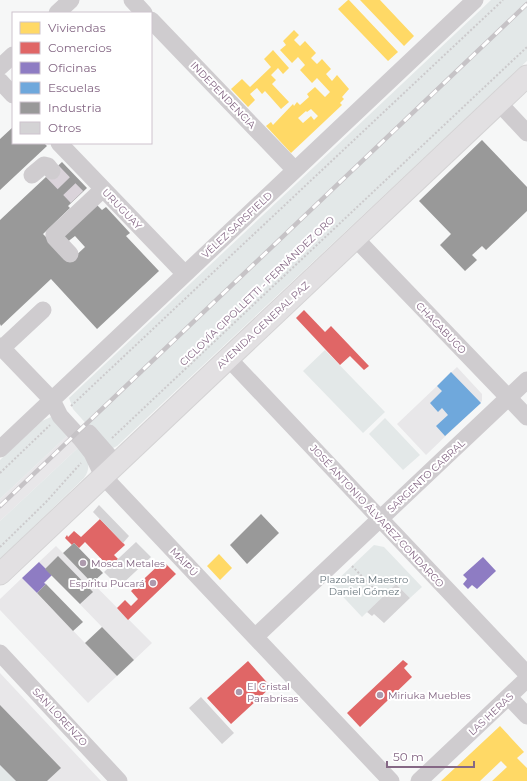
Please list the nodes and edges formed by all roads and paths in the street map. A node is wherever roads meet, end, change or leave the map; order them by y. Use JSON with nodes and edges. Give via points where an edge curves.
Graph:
{"nodes":[{"id":1,"x":71,"y":0,"type":"edge"},
{"id":2,"x":132,"y":0,"type":"edge"},
{"id":3,"x":475,"y":0,"type":"edge"},
{"id":4,"x":503,"y":0,"type":"edge"},
{"id":5,"x":58,"y":12,"type":"edge"},
{"id":6,"x":143,"y":12,"type":"edge"},
{"id":7,"x":152,"y":21,"type":"edge"},
{"id":8,"x":527,"y":47,"type":"edge"},
{"id":9,"x":12,"y":56,"type":"edge"},
{"id":10,"x":0,"y":67,"type":"edge"},
{"id":11,"x":527,"y":76,"type":"edge"},
{"id":12,"x":0,"y":81,"type":"edge"},
{"id":13,"x":12,"y":94,"type":"edge"},
{"id":14,"x":498,"y":103,"type":"junction"},
{"id":15,"x":527,"y":133,"type":"edge"},
{"id":16,"x":60,"y":144,"type":"edge"},
{"id":17,"x":295,"y":170,"type":"junction"},
{"id":18,"x":52,"y":171,"type":"dead end"},
{"id":19,"x":32,"y":175,"type":"dead end"},
{"id":20,"x":103,"y":188,"type":"junction"},
{"id":21,"x":355,"y":238,"type":"junction"},
{"id":22,"x":70,"y":254,"type":"dead end"},
{"id":23,"x":185,"y":274,"type":"junction"},
{"id":24,"x":44,"y":310,"type":"dead end"},
{"id":25,"x":1,"y":348,"type":"edge"},
{"id":26,"x":228,"y":358,"type":"junction"},
{"id":27,"x":527,"y":380,"type":"edge"},
{"id":28,"x":508,"y":398,"type":"junction"},
{"id":29,"x":52,"y":400,"type":"junction"},
{"id":30,"x":64,"y":413,"type":"junction"},
{"id":31,"x":527,"y":417,"type":"edge"},
{"id":32,"x":0,"y":449,"type":"edge"},
{"id":33,"x":96,"y":449,"type":"junction"},
{"id":34,"x":110,"y":470,"type":"junction"},
{"id":35,"x":0,"y":472,"type":"edge"},
{"id":36,"x":380,"y":519,"type":"junction"},
{"id":37,"x":0,"y":547,"type":"edge"},
{"id":38,"x":352,"y":566,"type":"dead end"},
{"id":39,"x":0,"y":574,"type":"edge"},
{"id":40,"x":382,"y":597,"type":"dead end"},
{"id":41,"x":255,"y":637,"type":"junction"},
{"id":42,"x":0,"y":653,"type":"edge"},
{"id":43,"x":527,"y":674,"type":"edge"},
{"id":44,"x":527,"y":680,"type":"edge"},
{"id":45,"x":509,"y":696,"type":"junction"},
{"id":46,"x":527,"y":716,"type":"edge"},
{"id":47,"x":119,"y":781,"type":"edge"},
{"id":48,"x":391,"y":781,"type":"edge"},
{"id":49,"x":419,"y":781,"type":"edge"}],
"edges":[{"from":1,"to":5,"type":"street"},
{"from":2,"to":6,"type":"street"},
{"from":3,"to":17,"type":"street","name":"VÉLEZ SARSFIELD"},
{"from":4,"to":30,"type":"path"},
{"from":7,"to":17,"type":"street","name":"INDEPENDENCIA"},
{"from":8,"to":33,"type":"path","name":"CICLOVÍA CIPOLLETTI - FERNÁNDEZ ORO","via":[[128,425]]},
{"from":9,"to":10,"type":"street"},
{"from":11,"to":14,"type":"main road","name":"AVENIDA GENERAL PAZ"},
{"from":12,"to":13,"type":"street"},
{"from":14,"to":15,"type":"street"},
{"from":14,"to":21,"type":"main road","name":"AVENIDA GENERAL PAZ"},
{"from":16,"to":20,"type":"street","name":"URUGUAY"},
{"from":17,"to":23,"type":"street","name":"VÉLEZ SARSFIELD"},
{"from":18,"to":19,"type":"street","via":[[44,165]]},
{"from":20,"to":22,"type":"street","via":[[81,201],[54,235]]},
{"from":20,"to":23,"type":"street","name":"URUGUAY"},
{"from":21,"to":26,"type":"main road","name":"AVENIDA GENERAL PAZ"},
{"from":21,"to":28,"type":"street","name":"CHACABUCO"},
{"from":23,"to":29,"type":"street","name":"VÉLEZ SARSFIELD"},
{"from":24,"to":25,"type":"street"},
{"from":25,"to":29,"type":"street","name":"MAIPÚ"},
{"from":26,"to":34,"type":"main road","name":"AVENIDA GENERAL PAZ"},
{"from":26,"to":36,"type":"street","name":"JOSÉ ANTONIO ÁLVAREZ CONDARCO"},
{"from":27,"to":28,"type":"street","name":"SARGENTO CABRAL"},
{"from":28,"to":31,"type":"street","name":"CHACABUCO"},
{"from":28,"to":36,"type":"street","name":"SARGENTO CABRAL"},
{"from":29,"to":30,"type":"street","name":"MAIPÚ"},
{"from":29,"to":32,"type":"street","name":"VÉLEZ SARSFIELD"},
{"from":30,"to":33,"type":"street","name":"MAIPÚ","via":[[81,439]]},
{"from":30,"to":35,"type":"path"},
{"from":33,"to":34,"type":"street","name":"MAIPÚ"},
{"from":33,"to":37,"type":"path","name":"CICLOVÍA CIPOLLETTI - FERNÁNDEZ ORO"},
{"from":34,"to":39,"type":"main road","name":"AVENIDA GENERAL PAZ"},
{"from":34,"to":41,"type":"street","name":"MAIPÚ"},
{"from":36,"to":41,"type":"street","name":"SARGENTO CABRAL"},
{"from":36,"to":43,"type":"street","name":"JOSÉ ANTONIO ÁLVAREZ CONDARCO"},
{"from":38,"to":40,"type":"path"},
{"from":41,"to":48,"type":"street","name":"MAIPÚ"},
{"from":42,"to":47,"type":"street","name":"SAN LORENZO"},
{"from":44,"to":45,"type":"street","name":"LAS HERAS"},
{"from":45,"to":46,"type":"street"},
{"from":45,"to":49,"type":"street","name":"LAS HERAS"}]}
